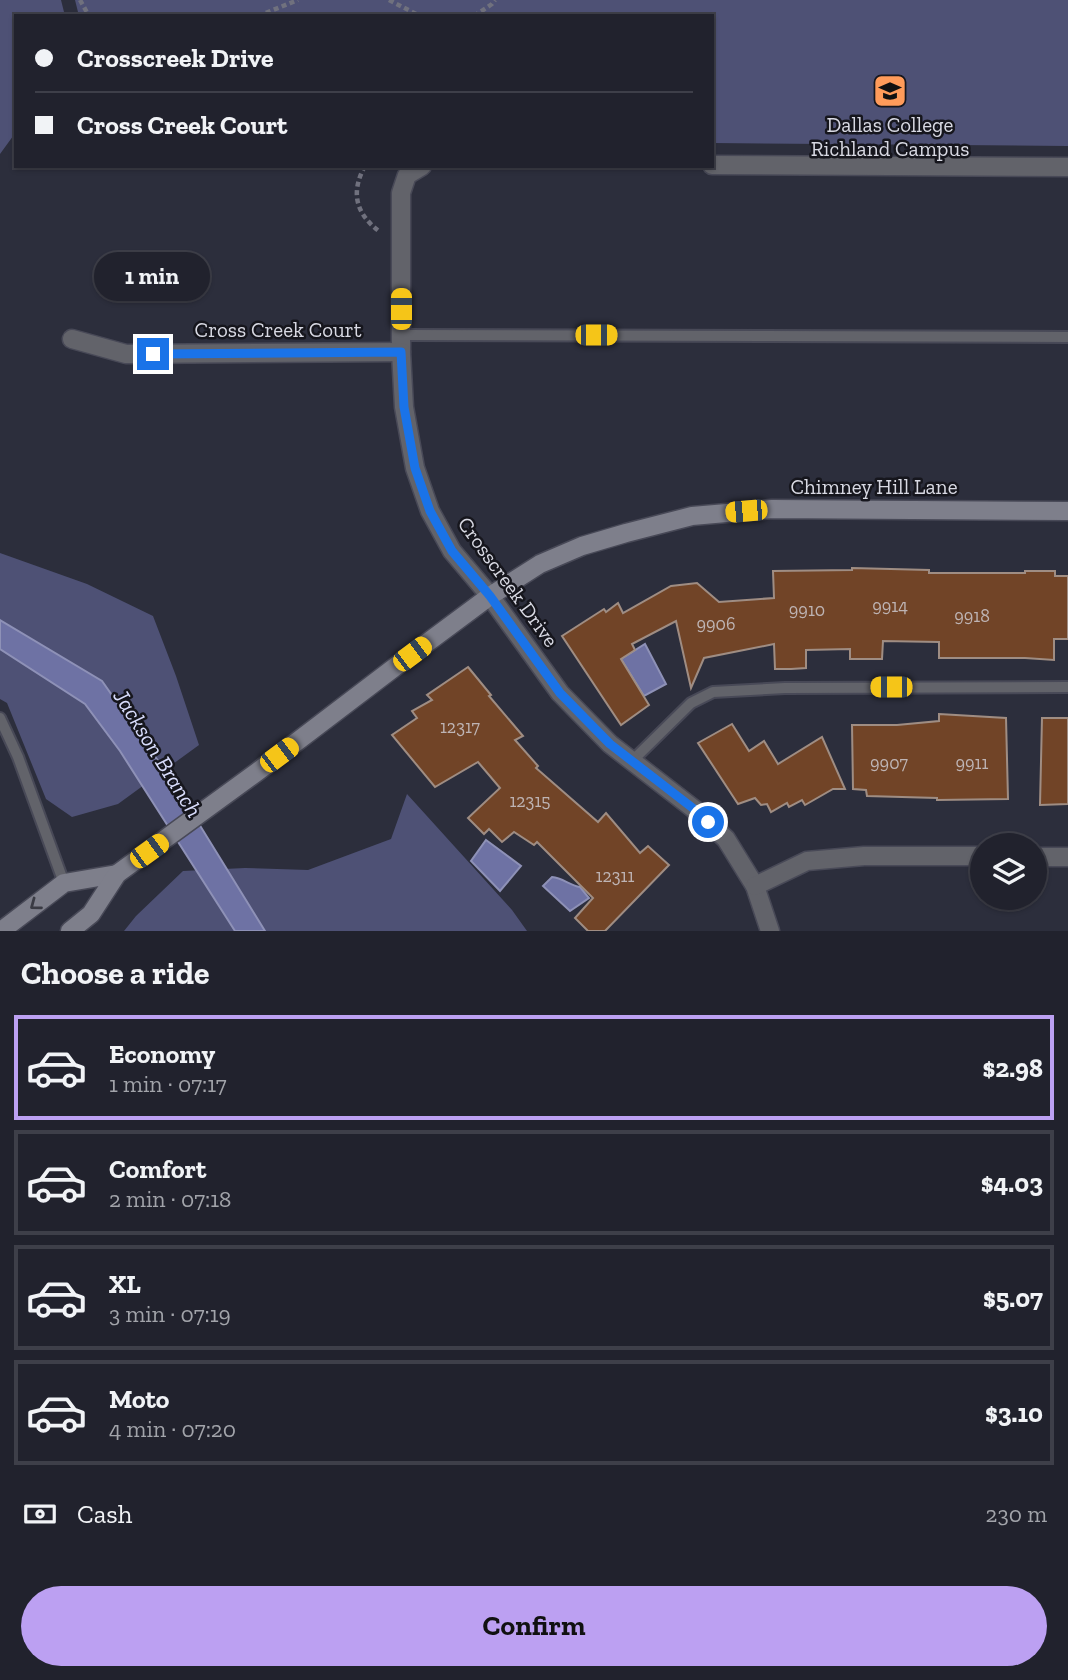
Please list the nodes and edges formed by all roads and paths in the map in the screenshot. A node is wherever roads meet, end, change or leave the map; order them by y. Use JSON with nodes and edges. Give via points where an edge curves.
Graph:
{"nodes":[{"id":1,"x":298,"y":0,"type":"edge"},
{"id":2,"x":389,"y":0,"type":"edge"},
{"id":3,"x":495,"y":0,"type":"edge"},
{"id":4,"x":263,"y":14,"type":"edge"},
{"id":5,"x":416,"y":14,"type":"edge"},
{"id":6,"x":477,"y":14,"type":"edge"},
{"id":7,"x":714,"y":165,"type":"edge"},
{"id":8,"x":1068,"y":167,"type":"edge"},
{"id":9,"x":364,"y":168,"type":"edge"},
{"id":10,"x":414,"y":170,"type":"edge"},
{"id":11,"x":383,"y":234,"type":"dead end"},
{"id":12,"x":1068,"y":337,"type":"edge"},
{"id":13,"x":72,"y":339,"type":"dead end"},
{"id":14,"x":401,"y":344,"type":"junction"},
{"id":15,"x":1068,"y":511,"type":"edge"},
{"id":16,"x":490,"y":596,"type":"junction"},
{"id":17,"x":1068,"y":687,"type":"edge"},
{"id":18,"x":0,"y":718,"type":"edge"},
{"id":19,"x":632,"y":761,"type":"junction"},
{"id":20,"x":970,"y":856,"type":"edge"},
{"id":21,"x":1047,"y":857,"type":"edge"},
{"id":22,"x":1068,"y":857,"type":"edge"},
{"id":23,"x":117,"y":874,"type":"junction"},
{"id":24,"x":64,"y":883,"type":"junction"},
{"id":25,"x":755,"y":886,"type":"junction"},
{"id":26,"x":1,"y":931,"type":"edge"},
{"id":27,"x":70,"y":931,"type":"edge"},
{"id":28,"x":770,"y":931,"type":"edge"}],
"edges":[{"from":1,"to":4,"type":"path"},
{"from":2,"to":5,"type":"path"},
{"from":3,"to":6,"type":"path"},
{"from":7,"to":8,"type":"street"},
{"from":9,"to":11,"type":"path","via":[[358,182],[359,208]]},
{"from":10,"to":14,"type":"street","name":"Crosscreek Drive","via":[[401,193]]},
{"from":12,"to":14,"type":"lane"},
{"from":13,"to":14,"type":"street","name":"Cross Creek Court","via":[[126,354]]},
{"from":14,"to":16,"type":"street","name":"Crosscreek Drive","via":[[404,407],[415,468],[430,511],[452,551]]},
{"from":15,"to":16,"type":"street","name":"Chimney Hill Lane","via":[[772,509],[692,516],[582,546],[540,564]]},
{"from":16,"to":19,"type":"street","name":"Crosscreek Drive","via":[[560,693]]},
{"from":16,"to":23,"type":"street","name":"Chimney Hill Lane"},
{"from":17,"to":19,"type":"lane","via":[[713,692],[691,703]]},
{"from":18,"to":24,"type":"lane"},
{"from":19,"to":25,"type":"street","name":"Crosscreek Drive","via":[[726,839]]},
{"from":20,"to":25,"type":"street","via":[[807,861]]},
{"from":21,"to":22,"type":"street"},
{"from":23,"to":24,"type":"street","name":"Chimney Hill Lane"},
{"from":23,"to":27,"type":"street","name":"Chimney Hill Lane","via":[[90,914]]},
{"from":24,"to":26,"type":"street","name":"Chimney Hill Lane","one_way":true},
{"from":25,"to":28,"type":"street","name":"Crosscreek Drive"}]}
